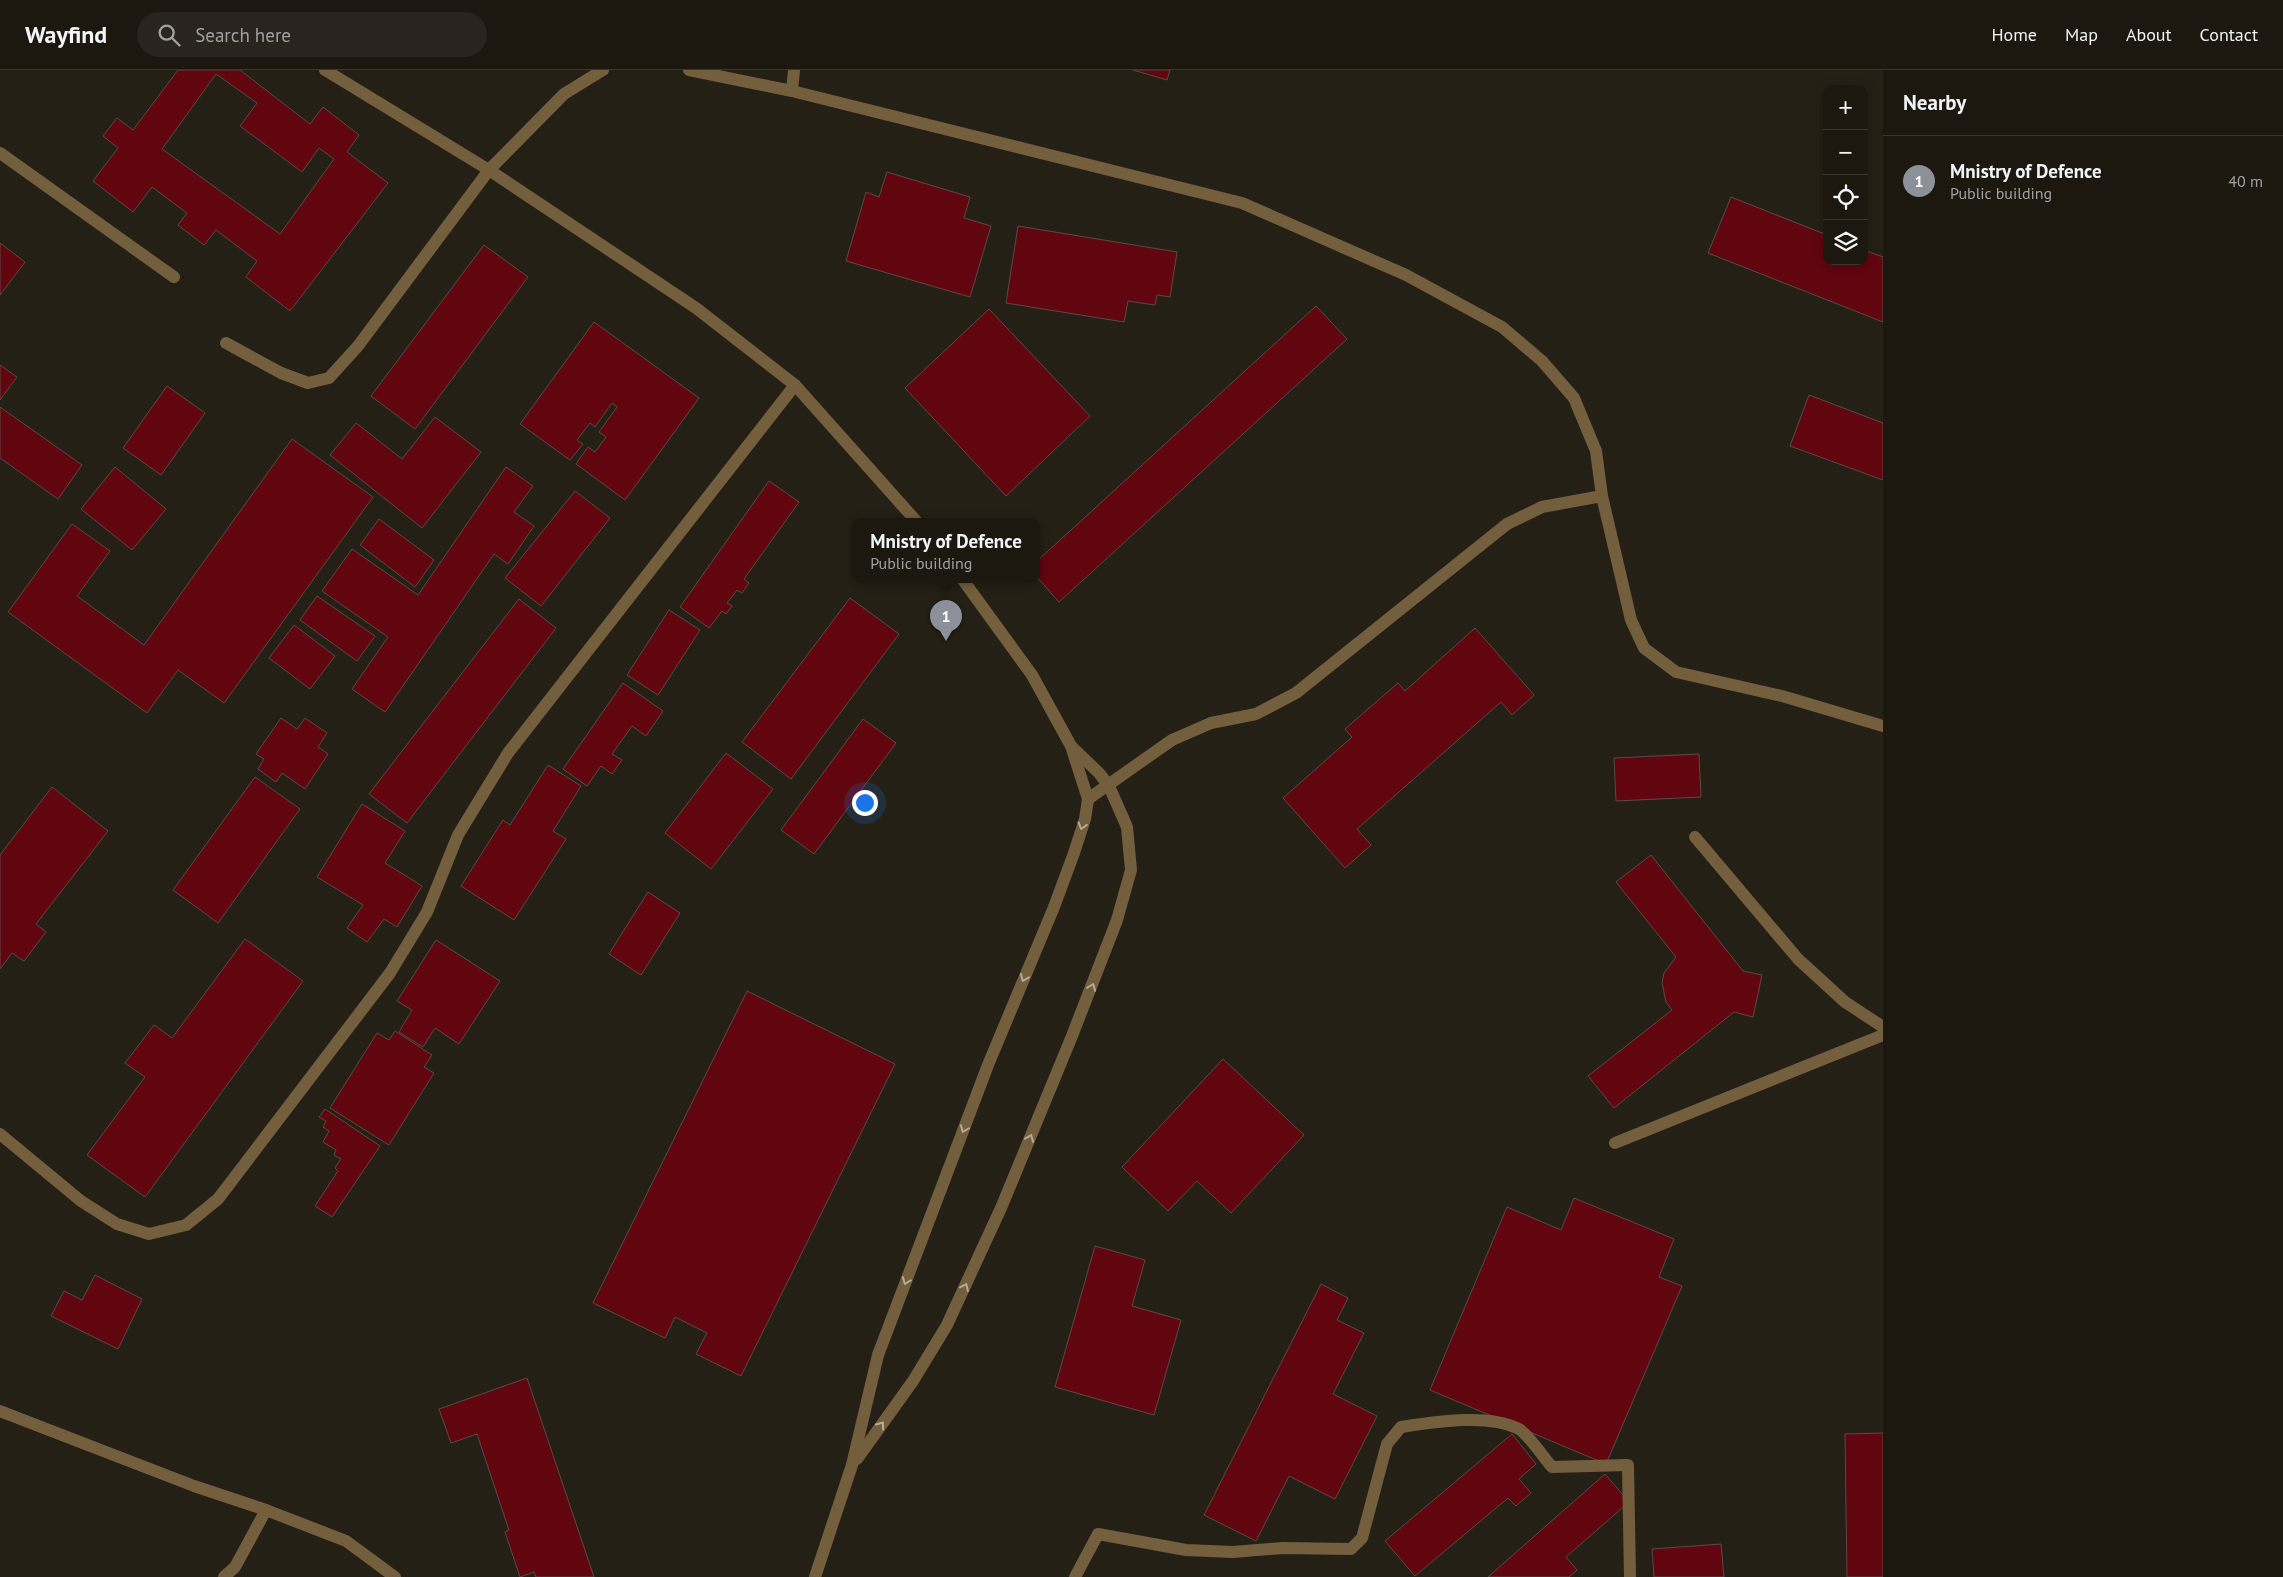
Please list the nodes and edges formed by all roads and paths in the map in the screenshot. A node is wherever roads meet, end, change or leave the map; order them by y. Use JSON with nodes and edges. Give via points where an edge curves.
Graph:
{"nodes":[{"id":1,"x":325,"y":70,"type":"edge"},
{"id":2,"x":604,"y":70,"type":"edge"},
{"id":3,"x":689,"y":70,"type":"edge"},
{"id":4,"x":794,"y":70,"type":"edge"},
{"id":5,"x":792,"y":91,"type":"junction"},
{"id":6,"x":0,"y":154,"type":"edge"},
{"id":7,"x":489,"y":170,"type":"junction"},
{"id":8,"x":174,"y":277,"type":"dead end"},
{"id":9,"x":226,"y":343,"type":"dead end"},
{"id":10,"x":795,"y":385,"type":"junction"},
{"id":11,"x":1602,"y":496,"type":"junction"},
{"id":12,"x":913,"y":518,"type":"edge"},
{"id":13,"x":965,"y":583,"type":"edge"},
{"id":14,"x":1883,"y":726,"type":"edge"},
{"id":15,"x":1071,"y":746,"type":"junction"},
{"id":16,"x":1109,"y":786,"type":"junction"},
{"id":17,"x":1088,"y":799,"type":"junction"},
{"id":18,"x":1695,"y":837,"type":"dead end"},
{"id":19,"x":1883,"y":1027,"type":"edge"},
{"id":20,"x":1883,"y":1035,"type":"edge"},
{"id":21,"x":0,"y":1134,"type":"edge"},
{"id":22,"x":1615,"y":1143,"type":"dead end"},
{"id":23,"x":0,"y":1411,"type":"edge"},
{"id":24,"x":852,"y":1465,"type":"junction"},
{"id":25,"x":266,"y":1510,"type":"junction"},
{"id":26,"x":224,"y":1577,"type":"edge"},
{"id":27,"x":395,"y":1577,"type":"edge"},
{"id":28,"x":816,"y":1577,"type":"edge"},
{"id":29,"x":1075,"y":1577,"type":"edge"},
{"id":30,"x":1630,"y":1577,"type":"edge"}],
"edges":[{"from":1,"to":7,"type":"street"},
{"from":2,"to":7,"type":"street","via":[[564,94]]},
{"from":3,"to":5,"type":"street"},
{"from":4,"to":5,"type":"street"},
{"from":5,"to":11,"type":"street","via":[[1242,203],[1406,275],[1502,327],[1542,361],[1574,398],[1596,451]]},
{"from":6,"to":8,"type":"street"},
{"from":7,"to":9,"type":"street","via":[[358,346],[329,378],[308,383],[281,374]]},
{"from":7,"to":10,"type":"street","via":[[696,308]]},
{"from":10,"to":12,"type":"street"},
{"from":10,"to":21,"type":"street","via":[[508,753],[458,835],[427,912],[390,973],[218,1198],[186,1225],[149,1234],[117,1224],[81,1201]]},
{"from":11,"to":14,"type":"street","via":[[1632,620],[1644,648],[1676,672],[1782,696]]},
{"from":11,"to":16,"type":"street","via":[[1542,507],[1507,524],[1296,693],[1256,714],[1211,724],[1172,740]]},
{"from":13,"to":15,"type":"street","via":[[1032,675]]},
{"from":15,"to":16,"type":"street"},
{"from":15,"to":17,"type":"street"},
{"from":16,"to":17,"type":"street"},
{"from":24,"to":16,"type":"street","one_way":true,"via":[[948,1325],[1001,1208],[1108,945],[1131,870],[1127,828]]},
{"from":17,"to":24,"type":"street","one_way":true,"via":[[1074,853],[1054,907],[988,1065],[878,1355]]},
{"from":18,"to":19,"type":"street","via":[[1798,959],[1845,1002]]},
{"from":20,"to":22,"type":"street"},
{"from":23,"to":25,"type":"street","via":[[194,1486]]},
{"from":24,"to":28,"type":"street"},
{"from":25,"to":26,"type":"street","via":[[235,1568]]},
{"from":25,"to":27,"type":"street","via":[[346,1541]]},
{"from":29,"to":30,"type":"street","via":[[1098,1534],[1186,1550],[1351,1549],[1362,1538],[1387,1444],[1401,1427],[1449,1420],[1502,1424],[1520,1430],[1552,1467],[1628,1465]]}]}
